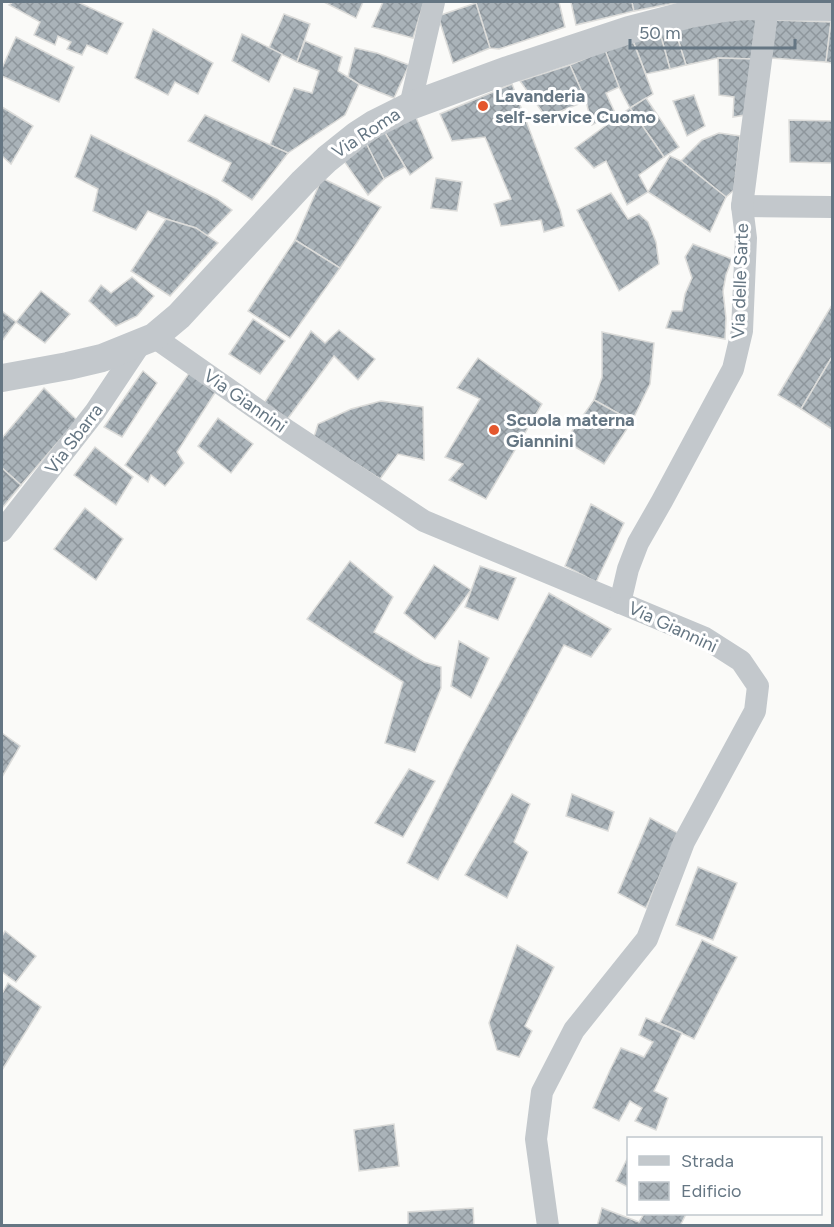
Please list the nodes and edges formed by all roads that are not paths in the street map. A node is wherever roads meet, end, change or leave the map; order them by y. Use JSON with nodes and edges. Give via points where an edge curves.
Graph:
{"nodes":[{"id":1,"x":434,"y":2,"type":"edge"},
{"id":2,"x":768,"y":6,"type":"junction"},
{"id":3,"x":706,"y":7,"type":"edge"},
{"id":4,"x":832,"y":7,"type":"edge"},
{"id":5,"x":410,"y":106,"type":"junction"},
{"id":6,"x":742,"y":206,"type":"junction"},
{"id":7,"x":832,"y":207,"type":"edge"},
{"id":8,"x":147,"y":340,"type":"junction"},
{"id":9,"x":2,"y":378,"type":"edge"},
{"id":10,"x":2,"y":531,"type":"edge"},
{"id":11,"x":620,"y":603,"type":"junction"},
{"id":12,"x":548,"y":1226,"type":"edge"}],
"edges":[{"from":1,"to":5,"type":"street"},
{"from":2,"to":3,"type":"street","name":"Via Roma"},
{"from":2,"to":4,"type":"street","name":"Via Roma"},
{"from":2,"to":6,"type":"street","name":"Via delle Sarte"},
{"from":3,"to":5,"type":"street","name":"Via Roma","via":[[507,70]]},
{"from":5,"to":8,"type":"street","name":"Via Roma","via":[[374,124],[327,159],[179,316]]},
{"from":6,"to":7,"type":"street"},
{"from":6,"to":11,"type":"street","name":"Via delle Sarte","via":[[746,237],[742,331],[733,369],[638,543]]},
{"from":8,"to":9,"type":"street","name":"Via Roma","via":[[102,358]]},
{"from":8,"to":10,"type":"street","name":"Via Sbarra"},
{"from":8,"to":11,"type":"street","name":"Via Giannini","via":[[424,521]]},
{"from":11,"to":12,"type":"street","name":"Via Giannini","via":[[705,638],[741,662],[758,686],[757,695],[755,711],[684,842],[647,939],[574,1030],[542,1092],[536,1139]]}]}
